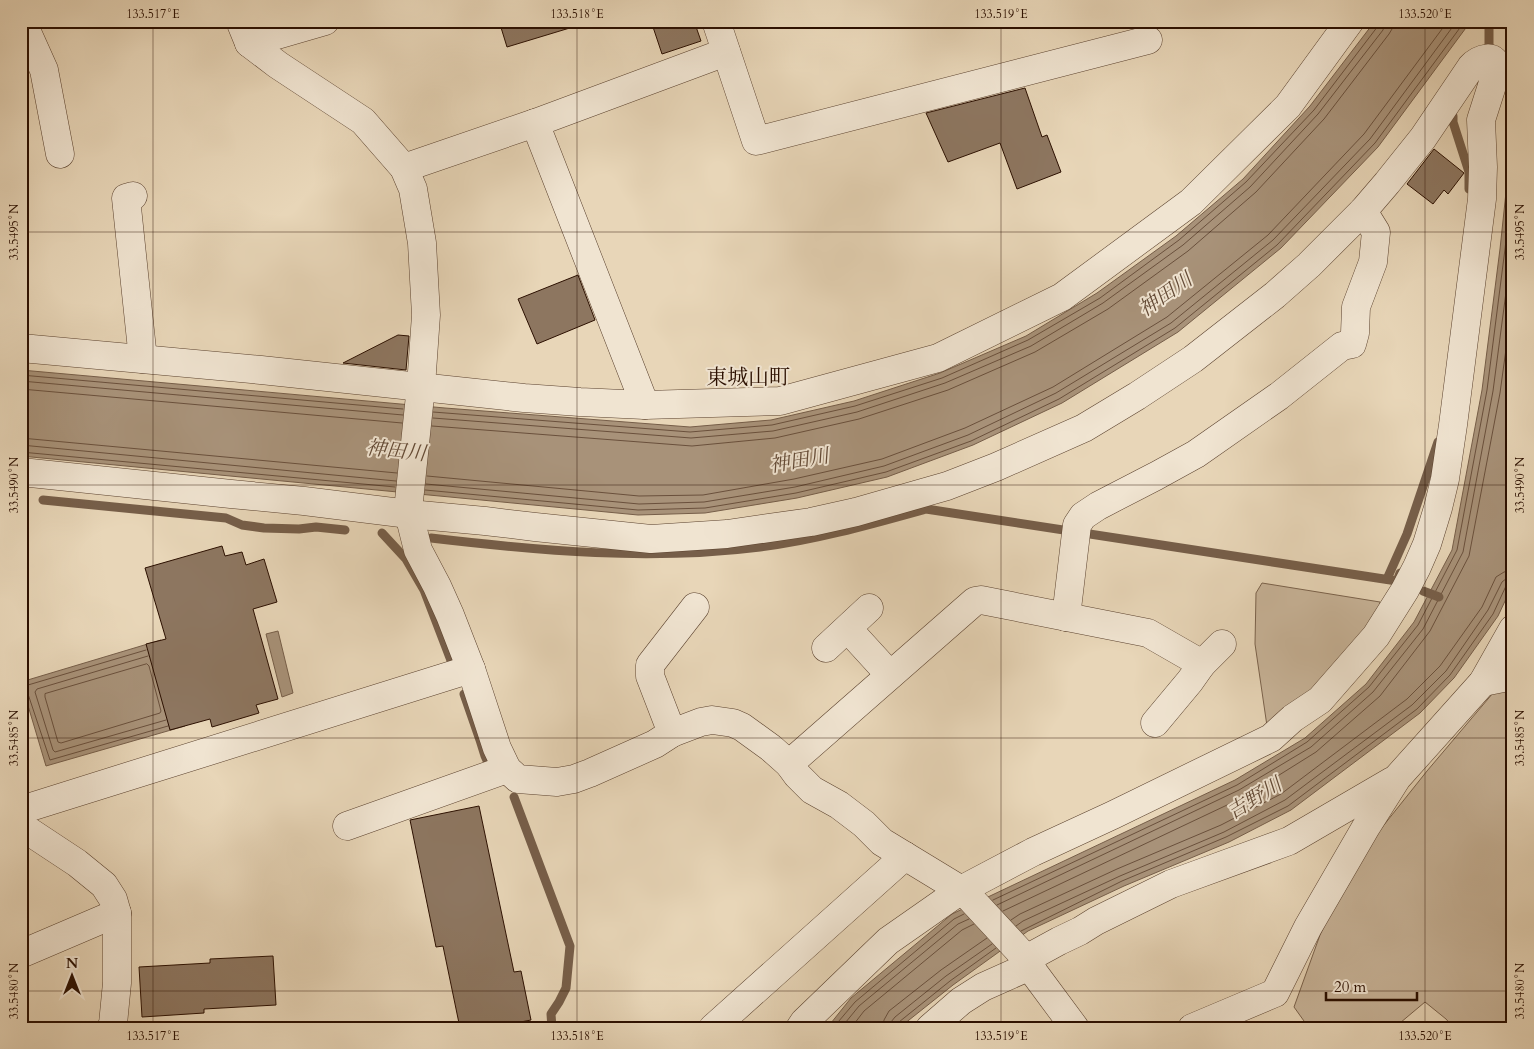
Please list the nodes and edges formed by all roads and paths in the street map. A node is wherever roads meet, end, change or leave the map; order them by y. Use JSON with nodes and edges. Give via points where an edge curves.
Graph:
{"nodes":[{"id":1,"x":22,"y":21,"type":"edge"},
{"id":2,"x":325,"y":21,"type":"edge"},
{"id":3,"x":716,"y":21,"type":"edge"},
{"id":4,"x":1350,"y":21,"type":"edge"},
{"id":5,"x":244,"y":32,"type":"edge"},
{"id":6,"x":1148,"y":40,"type":"dead end"},
{"id":7,"x":726,"y":52,"type":"junction"},
{"id":8,"x":535,"y":123,"type":"junction"},
{"id":9,"x":60,"y":154,"type":"dead end"},
{"id":10,"x":404,"y":168,"type":"junction"},
{"id":11,"x":134,"y":196,"type":"dead end"},
{"id":12,"x":1363,"y":211,"type":"junction"},
{"id":13,"x":21,"y":348,"type":"edge"},
{"id":14,"x":143,"y":359,"type":"junction"},
{"id":15,"x":420,"y":392,"type":"junction"},
{"id":16,"x":645,"y":405,"type":"junction"},
{"id":17,"x":21,"y":472,"type":"edge"},
{"id":18,"x":409,"y":507,"type":"junction"},
{"id":19,"x":695,"y":607,"type":"dead end"},
{"id":20,"x":869,"y":608,"type":"dead end"},
{"id":21,"x":1066,"y":616,"type":"junction"},
{"id":22,"x":848,"y":629,"type":"junction"},
{"id":23,"x":1513,"y":629,"type":"edge"},
{"id":24,"x":1222,"y":644,"type":"dead end"},
{"id":25,"x":826,"y":648,"type":"dead end"},
{"id":26,"x":1202,"y":664,"type":"junction"},
{"id":27,"x":471,"y":669,"type":"junction"},
{"id":28,"x":890,"y":675,"type":"junction"},
{"id":29,"x":1513,"y":676,"type":"edge"},
{"id":30,"x":1483,"y":682,"type":"junction"},
{"id":31,"x":1155,"y":723,"type":"dead end"},
{"id":32,"x":672,"y":734,"type":"junction"},
{"id":33,"x":788,"y":764,"type":"junction"},
{"id":34,"x":507,"y":770,"type":"junction"},
{"id":35,"x":1396,"y":778,"type":"junction"},
{"id":36,"x":21,"y":810,"type":"edge"},
{"id":37,"x":21,"y":826,"type":"edge"},
{"id":38,"x":347,"y":826,"type":"dead end"},
{"id":39,"x":905,"y":856,"type":"junction"},
{"id":40,"x":965,"y":894,"type":"junction"},
{"id":41,"x":116,"y":913,"type":"junction"},
{"id":42,"x":21,"y":954,"type":"edge"},
{"id":43,"x":1026,"y":959,"type":"junction"},
{"id":44,"x":111,"y":1028,"type":"edge"},
{"id":45,"x":713,"y":1028,"type":"edge"},
{"id":46,"x":800,"y":1028,"type":"edge"},
{"id":47,"x":930,"y":1028,"type":"edge"},
{"id":48,"x":1075,"y":1028,"type":"edge"},
{"id":49,"x":1192,"y":1028,"type":"edge"}],
"edges":[{"from":1,"to":9,"type":"street","via":[[44,70]]},
{"from":2,"to":5,"type":"street"},
{"from":3,"to":7,"type":"street"},
{"from":4,"to":16,"type":"street","via":[[1288,106],[1191,202],[1062,296],[938,358],[780,401]]},
{"from":5,"to":10,"type":"street","via":[[278,65],[363,121]]},
{"from":6,"to":7,"type":"street","via":[[756,140]]},
{"from":7,"to":8,"type":"street"},
{"from":8,"to":10,"type":"street"},
{"from":8,"to":16,"type":"street"},
{"from":10,"to":15,"type":"street","via":[[413,189],[422,243],[426,315]]},
{"from":11,"to":14,"type":"street","via":[[126,198]]},
{"from":12,"to":18,"type":"street","via":[[1275,296],[1145,391],[1084,428],[947,486],[811,522],[727,534],[651,539],[485,521]]},
{"from":12,"to":21,"type":"street","via":[[1376,232],[1373,262],[1356,307],[1352,344],[1342,346],[1279,396],[1196,454],[1083,516],[1074,546]]},
{"from":12,"to":40,"type":"street","via":[[1423,138],[1477,60],[1494,60],[1497,70],[1481,120],[1482,199],[1445,479],[1428,544],[1405,590],[1376,636],[1320,700],[1271,738],[1033,852]]},
{"from":13,"to":14,"type":"street"},
{"from":14,"to":15,"type":"street"},
{"from":15,"to":16,"type":"street"},
{"from":15,"to":18,"type":"street"},
{"from":17,"to":18,"type":"street","via":[[304,501]]},
{"from":18,"to":27,"type":"street","via":[[418,550],[438,586]]},
{"from":19,"to":32,"type":"street","via":[[650,665],[650,676]]},
{"from":20,"to":22,"type":"street"},
{"from":21,"to":26,"type":"street","via":[[1148,633]]},
{"from":21,"to":28,"type":"street","via":[[975,601]]},
{"from":22,"to":25,"type":"street"},
{"from":22,"to":28,"type":"street"},
{"from":23,"to":30,"type":"street"},
{"from":24,"to":26,"type":"street"},
{"from":26,"to":31,"type":"street"},
{"from":27,"to":34,"type":"street"},
{"from":27,"to":36,"type":"street"},
{"from":28,"to":33,"type":"street"},
{"from":29,"to":30,"type":"street"},
{"from":30,"to":35,"type":"street"},
{"from":32,"to":33,"type":"street","via":[[712,720],[733,723],[771,748]]},
{"from":32,"to":34,"type":"street","via":[[590,773],[558,782],[518,778]]},
{"from":33,"to":39,"type":"street","via":[[812,790],[839,805],[882,842]]},
{"from":34,"to":38,"type":"street"},
{"from":35,"to":43,"type":"street","via":[[1289,841],[1170,884]]},
{"from":35,"to":49,"type":"street","via":[[1308,927],[1275,993]]},
{"from":37,"to":41,"type":"street","via":[[104,885],[113,899]]},
{"from":39,"to":40,"type":"street"},
{"from":39,"to":45,"type":"street"},
{"from":40,"to":43,"type":"street"},
{"from":40,"to":46,"type":"street","via":[[888,941]]},
{"from":41,"to":42,"type":"street"},
{"from":41,"to":44,"type":"street","via":[[117,983]]},
{"from":43,"to":47,"type":"street","via":[[961,1001]]},
{"from":43,"to":48,"type":"street"}]}
